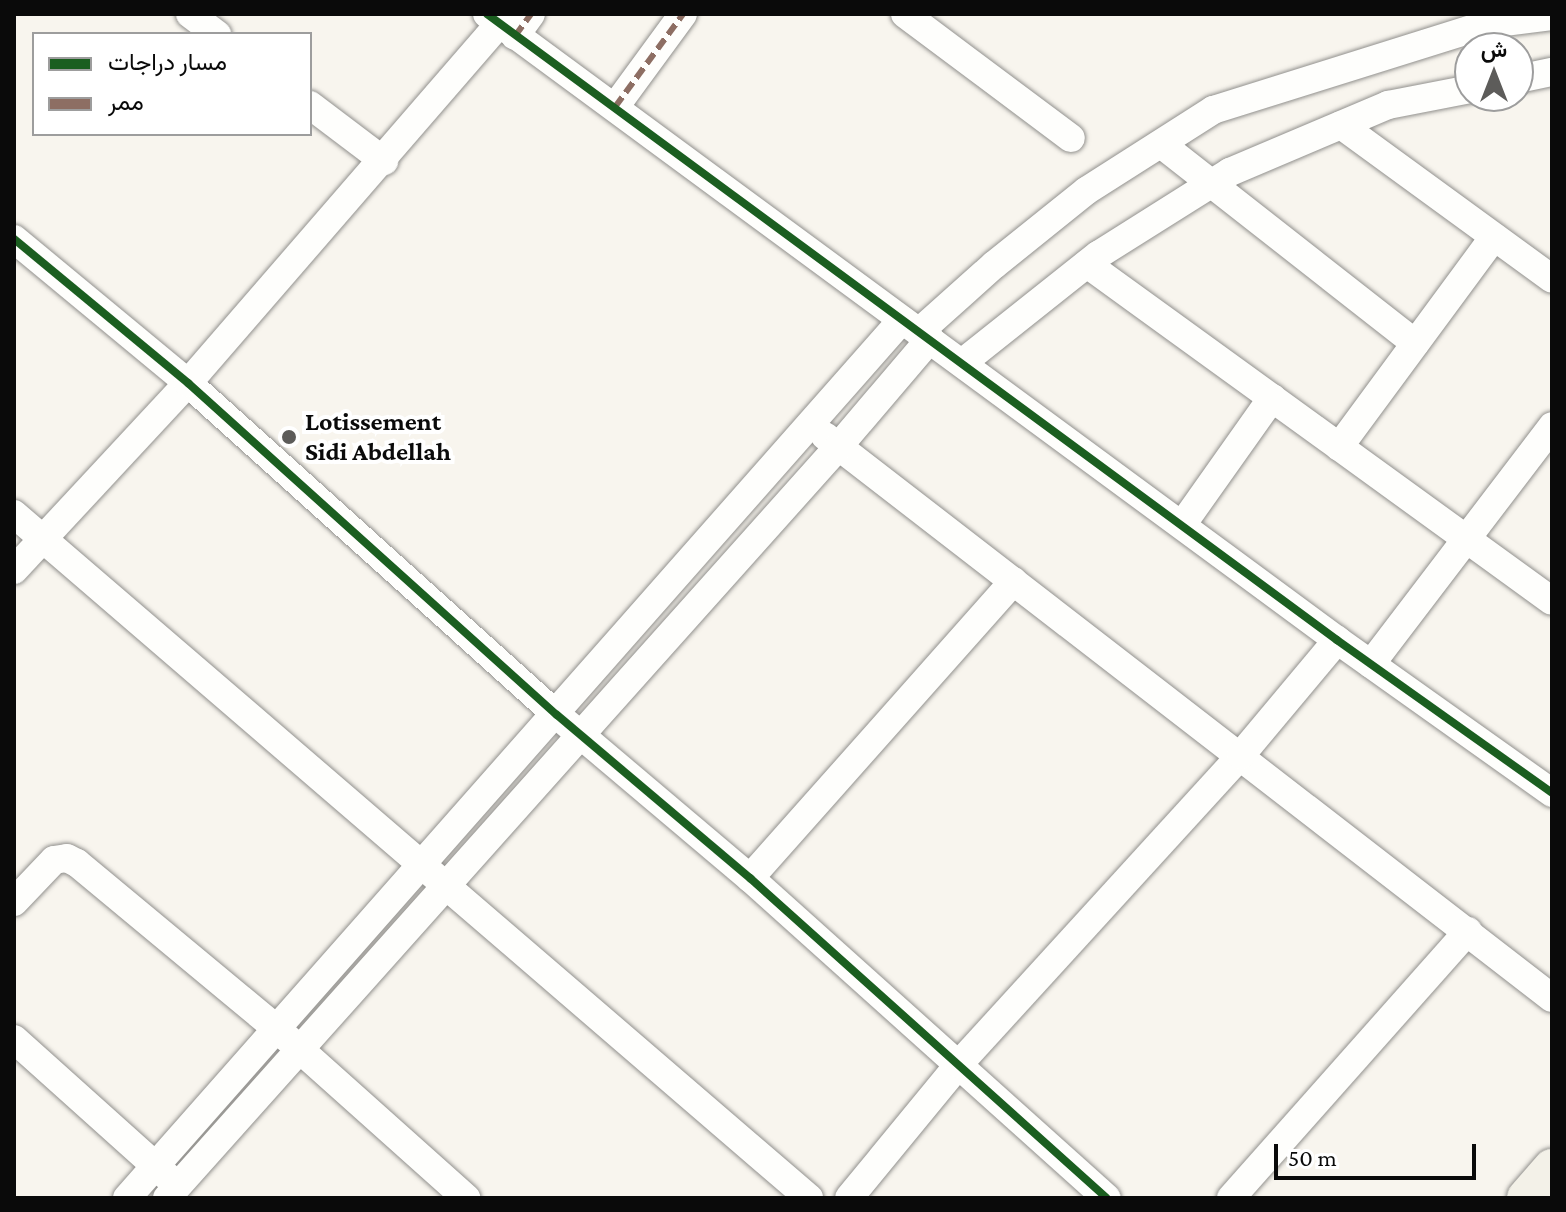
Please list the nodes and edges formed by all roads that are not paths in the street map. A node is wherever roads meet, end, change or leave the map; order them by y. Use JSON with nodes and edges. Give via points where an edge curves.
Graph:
{"nodes":[{"id":1,"x":190,"y":14,"type":"edge"},
{"id":2,"x":683,"y":14,"type":"edge"},
{"id":3,"x":905,"y":14,"type":"edge"},
{"id":4,"x":1552,"y":16,"type":"edge"},
{"id":5,"x":508,"y":22,"type":"edge"},
{"id":6,"x":214,"y":32,"type":"edge"},
{"id":7,"x":1454,"y":92,"type":"edge"},
{"id":8,"x":312,"y":107,"type":"edge"},
{"id":9,"x":615,"y":107,"type":"junction"},
{"id":10,"x":1341,"y":125,"type":"junction"},
{"id":11,"x":1071,"y":138,"type":"dead end"},
{"id":12,"x":1161,"y":144,"type":"junction"},
{"id":13,"x":384,"y":161,"type":"junction"},
{"id":14,"x":1211,"y":184,"type":"junction"},
{"id":15,"x":1494,"y":237,"type":"junction"},
{"id":16,"x":14,"y":239,"type":"edge"},
{"id":17,"x":1087,"y":264,"type":"junction"},
{"id":18,"x":1552,"y":279,"type":"edge"},
{"id":19,"x":917,"y":330,"type":"junction"},
{"id":20,"x":1415,"y":343,"type":"junction"},
{"id":21,"x":962,"y":363,"type":"junction"},
{"id":22,"x":188,"y":383,"type":"junction"},
{"id":23,"x":1272,"y":398,"type":"junction"},
{"id":24,"x":811,"y":424,"type":"junction"},
{"id":25,"x":1549,"y":435,"type":"edge"},
{"id":26,"x":838,"y":447,"type":"junction"},
{"id":27,"x":1339,"y":447,"type":"junction"},
{"id":28,"x":14,"y":514,"type":"edge"},
{"id":29,"x":1182,"y":525,"type":"junction"},
{"id":30,"x":41,"y":538,"type":"junction"},
{"id":31,"x":1466,"y":539,"type":"junction"},
{"id":32,"x":14,"y":570,"type":"edge"},
{"id":33,"x":1014,"y":581,"type":"junction"},
{"id":34,"x":1552,"y":601,"type":"edge"},
{"id":35,"x":1337,"y":640,"type":"junction"},
{"id":36,"x":1371,"y":664,"type":"junction"},
{"id":37,"x":557,"y":715,"type":"junction"},
{"id":38,"x":581,"y":736,"type":"junction"},
{"id":39,"x":1241,"y":755,"type":"junction"},
{"id":40,"x":1552,"y":793,"type":"edge"},
{"id":41,"x":420,"y":867,"type":"junction"},
{"id":42,"x":750,"y":878,"type":"junction"},
{"id":43,"x":445,"y":888,"type":"junction"},
{"id":44,"x":14,"y":902,"type":"edge"},
{"id":45,"x":1468,"y":931,"type":"junction"},
{"id":46,"x":1552,"y":998,"type":"edge"},
{"id":47,"x":277,"y":1029,"type":"junction"},
{"id":48,"x":14,"y":1039,"type":"edge"},
{"id":49,"x":297,"y":1050,"type":"junction"},
{"id":50,"x":959,"y":1064,"type":"junction"},
{"id":51,"x":156,"y":1166,"type":"junction"},
{"id":52,"x":1552,"y":1168,"type":"edge"},
{"id":53,"x":178,"y":1194,"type":"edge"},
{"id":54,"x":127,"y":1198,"type":"edge"},
{"id":55,"x":466,"y":1198,"type":"edge"},
{"id":56,"x":809,"y":1198,"type":"edge"},
{"id":57,"x":849,"y":1198,"type":"edge"},
{"id":58,"x":1107,"y":1198,"type":"edge"},
{"id":59,"x":1231,"y":1198,"type":"edge"},
{"id":60,"x":1526,"y":1198,"type":"edge"}],
"edges":[{"from":1,"to":6,"type":"street"},
{"from":2,"to":9,"type":"street"},
{"from":3,"to":11,"type":"street"},
{"from":4,"to":12,"type":"street","via":[[1488,24],[1213,110]]},
{"from":5,"to":9,"type":"street"},
{"from":5,"to":13,"type":"street"},
{"from":7,"to":10,"type":"street","via":[[1388,105]]},
{"from":8,"to":13,"type":"street"},
{"from":9,"to":19,"type":"street"},
{"from":10,"to":14,"type":"street"},
{"from":10,"to":15,"type":"street"},
{"from":12,"to":14,"type":"street"},
{"from":12,"to":19,"type":"street","via":[[1086,191]]},
{"from":13,"to":22,"type":"street"},
{"from":14,"to":17,"type":"street"},
{"from":14,"to":20,"type":"street"},
{"from":15,"to":18,"type":"street"},
{"from":15,"to":20,"type":"street"},
{"from":16,"to":22,"type":"street"},
{"from":17,"to":21,"type":"street"},
{"from":17,"to":23,"type":"street"},
{"from":19,"to":21,"type":"street"},
{"from":19,"to":24,"type":"street"},
{"from":19,"to":26,"type":"street"},
{"from":20,"to":27,"type":"street"},
{"from":21,"to":29,"type":"street"},
{"from":22,"to":30,"type":"street"},
{"from":22,"to":37,"type":"street"},
{"from":23,"to":27,"type":"street"},
{"from":23,"to":29,"type":"street"},
{"from":24,"to":26,"type":"street"},
{"from":24,"to":37,"type":"street"},
{"from":25,"to":31,"type":"street"},
{"from":26,"to":33,"type":"street"},
{"from":26,"to":38,"type":"street"},
{"from":27,"to":31,"type":"street"},
{"from":28,"to":30,"type":"street"},
{"from":29,"to":35,"type":"street"},
{"from":30,"to":32,"type":"street"},
{"from":30,"to":41,"type":"street"},
{"from":31,"to":34,"type":"street"},
{"from":31,"to":36,"type":"street"},
{"from":33,"to":39,"type":"street"},
{"from":33,"to":42,"type":"street"},
{"from":35,"to":36,"type":"street"},
{"from":35,"to":39,"type":"street"},
{"from":36,"to":40,"type":"street"},
{"from":37,"to":38,"type":"street"},
{"from":37,"to":41,"type":"street"},
{"from":38,"to":42,"type":"street"},
{"from":38,"to":43,"type":"street"},
{"from":39,"to":45,"type":"street"},
{"from":39,"to":50,"type":"street"},
{"from":41,"to":43,"type":"street"},
{"from":41,"to":47,"type":"street"},
{"from":42,"to":50,"type":"street"},
{"from":43,"to":49,"type":"street"},
{"from":43,"to":56,"type":"street"},
{"from":44,"to":47,"type":"street","via":[[54,860],[67,858]]},
{"from":45,"to":46,"type":"street"},
{"from":45,"to":59,"type":"street"},
{"from":47,"to":49,"type":"street"},
{"from":47,"to":51,"type":"street"},
{"from":48,"to":51,"type":"street"},
{"from":49,"to":53,"type":"street"},
{"from":49,"to":55,"type":"street"},
{"from":50,"to":57,"type":"street"},
{"from":50,"to":58,"type":"street"},
{"from":51,"to":53,"type":"street"},
{"from":51,"to":54,"type":"street"},
{"from":52,"to":60,"type":"street"}]}
